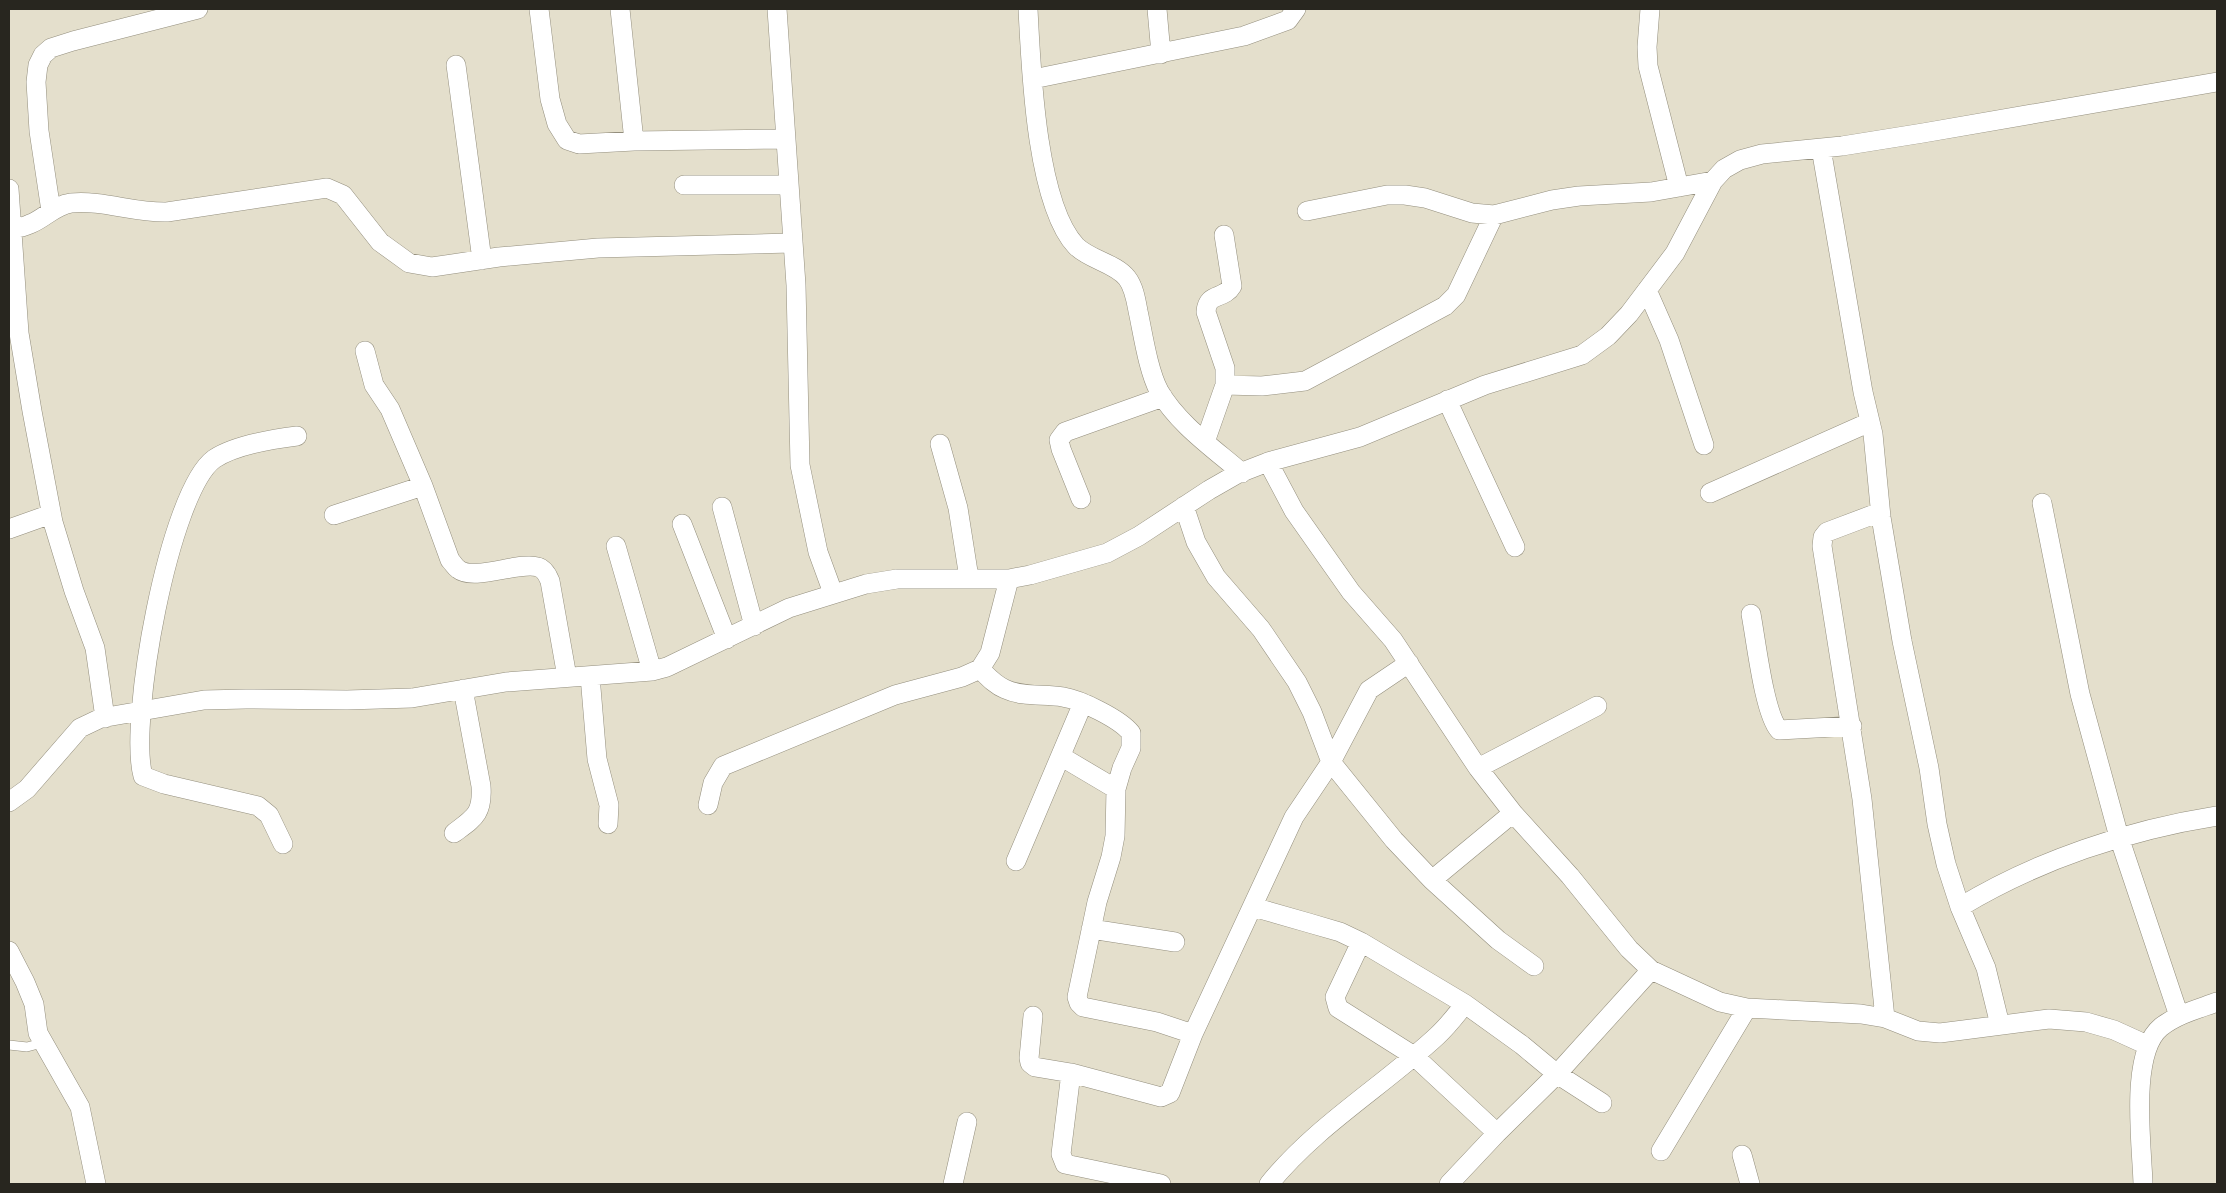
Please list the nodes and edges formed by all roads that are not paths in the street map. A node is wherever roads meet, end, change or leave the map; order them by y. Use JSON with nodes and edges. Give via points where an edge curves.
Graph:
{"nodes":[{"id":1,"x":198,"y":9,"type":"edge"},
{"id":2,"x":540,"y":9,"type":"edge"},
{"id":3,"x":620,"y":9,"type":"edge"},
{"id":4,"x":777,"y":9,"type":"edge"},
{"id":5,"x":1028,"y":9,"type":"edge"},
{"id":6,"x":1157,"y":9,"type":"edge"},
{"id":7,"x":1296,"y":9,"type":"edge"},
{"id":8,"x":1650,"y":9,"type":"edge"},
{"id":9,"x":1161,"y":54,"type":"junction"},
{"id":10,"x":456,"y":65,"type":"dead end"},
{"id":11,"x":1033,"y":79,"type":"junction"},
{"id":12,"x":2217,"y":82,"type":"edge"},
{"id":13,"x":785,"y":139,"type":"junction"},
{"id":14,"x":634,"y":141,"type":"junction"},
{"id":15,"x":1821,"y":148,"type":"junction"},
{"id":16,"x":1713,"y":181,"type":"junction"},
{"id":17,"x":684,"y":185,"type":"dead end"},
{"id":18,"x":788,"y":185,"type":"junction"},
{"id":19,"x":1679,"y":187,"type":"junction"},
{"id":20,"x":9,"y":189,"type":"edge"},
{"id":21,"x":51,"y":212,"type":"junction"},
{"id":22,"x":1307,"y":212,"type":"dead end"},
{"id":23,"x":1494,"y":215,"type":"junction"},
{"id":24,"x":1224,"y":235,"type":"dead end"},
{"id":25,"x":11,"y":236,"type":"edge"},
{"id":26,"x":792,"y":243,"type":"junction"},
{"id":27,"x":482,"y":260,"type":"junction"},
{"id":28,"x":1647,"y":290,"type":"junction"},
{"id":29,"x":365,"y":351,"type":"dead end"},
{"id":30,"x":1225,"y":385,"type":"junction"},
{"id":31,"x":1163,"y":397,"type":"junction"},
{"id":32,"x":1447,"y":400,"type":"junction"},
{"id":33,"x":1870,"y":422,"type":"junction"},
{"id":34,"x":298,"y":436,"type":"dead end"},
{"id":35,"x":1205,"y":442,"type":"junction"},
{"id":36,"x":940,"y":444,"type":"dead end"},
{"id":37,"x":1704,"y":445,"type":"dead end"},
{"id":38,"x":1268,"y":462,"type":"junction"},
{"id":39,"x":1242,"y":473,"type":"junction"},
{"id":40,"x":422,"y":486,"type":"junction"},
{"id":41,"x":1710,"y":493,"type":"dead end"},
{"id":42,"x":1081,"y":499,"type":"dead end"},
{"id":43,"x":2042,"y":504,"type":"dead end"},
{"id":44,"x":1184,"y":506,"type":"junction"},
{"id":45,"x":722,"y":507,"type":"dead end"},
{"id":46,"x":1880,"y":512,"type":"junction"},
{"id":47,"x":51,"y":514,"type":"junction"},
{"id":48,"x":334,"y":516,"type":"dead end"},
{"id":49,"x":682,"y":524,"type":"dead end"},
{"id":50,"x":9,"y":529,"type":"edge"},
{"id":51,"x":616,"y":546,"type":"dead end"},
{"id":52,"x":1514,"y":548,"type":"dead end"},
{"id":53,"x":969,"y":578,"type":"junction"},
{"id":54,"x":1009,"y":579,"type":"junction"},
{"id":55,"x":833,"y":593,"type":"junction"},
{"id":56,"x":1751,"y":614,"type":"dead end"},
{"id":57,"x":754,"y":626,"type":"junction"},
{"id":58,"x":727,"y":639,"type":"junction"},
{"id":59,"x":1409,"y":664,"type":"junction"},
{"id":60,"x":980,"y":669,"type":"junction"},
{"id":61,"x":652,"y":671,"type":"junction"},
{"id":62,"x":590,"y":676,"type":"junction"},
{"id":63,"x":568,"y":678,"type":"junction"},
{"id":64,"x":463,"y":689,"type":"junction"},
{"id":65,"x":1083,"y":703,"type":"junction"},
{"id":66,"x":1597,"y":706,"type":"dead end"},
{"id":67,"x":142,"y":712,"type":"junction"},
{"id":68,"x":105,"y":718,"type":"junction"},
{"id":69,"x":1852,"y":726,"type":"junction"},
{"id":70,"x":1062,"y":757,"type":"junction"},
{"id":71,"x":1331,"y":762,"type":"junction"},
{"id":72,"x":1478,"y":768,"type":"junction"},
{"id":73,"x":1116,"y":789,"type":"junction"},
{"id":74,"x":9,"y":802,"type":"edge"},
{"id":75,"x":708,"y":805,"type":"dead end"},
{"id":76,"x":1513,"y":813,"type":"junction"},
{"id":77,"x":2217,"y":816,"type":"edge"},
{"id":78,"x":608,"y":824,"type":"dead end"},
{"id":79,"x":454,"y":833,"type":"dead end"},
{"id":80,"x":2118,"y":837,"type":"junction"},
{"id":81,"x":283,"y":844,"type":"dead end"},
{"id":82,"x":1016,"y":861,"type":"dead end"},
{"id":83,"x":1432,"y":880,"type":"junction"},
{"id":84,"x":1960,"y":906,"type":"junction"},
{"id":85,"x":1253,"y":907,"type":"junction"},
{"id":86,"x":1091,"y":929,"type":"junction"},
{"id":87,"x":1175,"y":942,"type":"dead end"},
{"id":88,"x":1361,"y":942,"type":"junction"},
{"id":89,"x":9,"y":951,"type":"edge"},
{"id":90,"x":1534,"y":966,"type":"dead end"},
{"id":91,"x":1651,"y":970,"type":"junction"},
{"id":92,"x":2217,"y":1002,"type":"edge"},
{"id":93,"x":1465,"y":1004,"type":"junction"},
{"id":94,"x":1747,"y":1008,"type":"junction"},
{"id":95,"x":1033,"y":1016,"type":"dead end"},
{"id":96,"x":2179,"y":1016,"type":"junction"},
{"id":97,"x":1885,"y":1018,"type":"junction"},
{"id":98,"x":2000,"y":1025,"type":"junction"},
{"id":99,"x":39,"y":1031,"type":"junction"},
{"id":100,"x":1193,"y":1034,"type":"junction"},
{"id":101,"x":9,"y":1045,"type":"edge"},
{"id":102,"x":2147,"y":1045,"type":"junction"},
{"id":103,"x":1414,"y":1056,"type":"junction"},
{"id":104,"x":1070,"y":1073,"type":"junction"},
{"id":105,"x":1557,"y":1074,"type":"junction"},
{"id":106,"x":1602,"y":1103,"type":"dead end"},
{"id":107,"x":967,"y":1122,"type":"dead end"},
{"id":108,"x":1497,"y":1133,"type":"junction"},
{"id":109,"x":1661,"y":1151,"type":"dead end"},
{"id":110,"x":1742,"y":1155,"type":"dead end"},
{"id":111,"x":96,"y":1184,"type":"edge"},
{"id":112,"x":952,"y":1184,"type":"edge"},
{"id":113,"x":1161,"y":1184,"type":"edge"},
{"id":114,"x":1269,"y":1184,"type":"edge"},
{"id":115,"x":1449,"y":1184,"type":"edge"},
{"id":116,"x":1750,"y":1184,"type":"edge"},
{"id":117,"x":2143,"y":1184,"type":"edge"}],
"edges":[{"from":1,"to":21,"type":"street","via":[[73,41],[51,48],[43,55],[38,65],[36,91]]},
{"from":2,"to":14,"type":"street","via":[[550,99],[557,124],[567,140],[579,144]]},
{"from":3,"to":14,"type":"street"},
{"from":4,"to":13,"type":"street"},
{"from":5,"to":11,"type":"street"},
{"from":6,"to":9,"type":"street"},
{"from":7,"to":9,"type":"street","via":[[1288,20],[1244,36]]},
{"from":8,"to":19,"type":"street","via":[[1648,66]]},
{"from":9,"to":11,"type":"street"},
{"from":10,"to":27,"type":"street"},
{"from":11,"to":31,"type":"street","via":[[1048,186],[1058,218],[1077,246],[1127,278],[1158,390]]},
{"from":12,"to":15,"type":"street"},
{"from":13,"to":14,"type":"street"},
{"from":13,"to":18,"type":"street"},
{"from":15,"to":16,"type":"street","via":[[1762,154],[1740,160],[1724,169]]},
{"from":15,"to":33,"type":"street"},
{"from":16,"to":19,"type":"street"},
{"from":16,"to":28,"type":"street","via":[[1675,253]]},
{"from":17,"to":18,"type":"street"},
{"from":18,"to":26,"type":"street"},
{"from":19,"to":23,"type":"street","via":[[1552,200]]},
{"from":20,"to":25,"type":"street"},
{"from":21,"to":25,"type":"street"},
{"from":21,"to":27,"type":"street","via":[[69,203],[166,212],[328,188],[343,195],[380,242],[409,263],[432,267]]},
{"from":22,"to":23,"type":"street","via":[[1387,195],[1405,195],[1472,213]]},
{"from":23,"to":30,"type":"street","via":[[1456,295],[1445,306],[1305,381],[1262,386]]},
{"from":24,"to":30,"type":"street","via":[[1232,286],[1210,299],[1206,312],[1225,368]]},
{"from":25,"to":47,"type":"street","via":[[19,333]]},
{"from":26,"to":27,"type":"street","via":[[598,248]]},
{"from":26,"to":55,"type":"street","via":[[800,465],[818,552]]},
{"from":28,"to":32,"type":"street","via":[[1608,336],[1582,356]]},
{"from":28,"to":37,"type":"street","via":[[1669,340]]},
{"from":29,"to":40,"type":"street","via":[[374,385],[390,409]]},
{"from":30,"to":35,"type":"street"},
{"from":31,"to":35,"type":"street"},
{"from":31,"to":42,"type":"street","via":[[1065,432],[1059,440],[1061,449]]},
{"from":32,"to":38,"type":"street","via":[[1360,437]]},
{"from":32,"to":52,"type":"street"},
{"from":33,"to":41,"type":"street"},
{"from":33,"to":46,"type":"street"},
{"from":34,"to":67,"type":"street","via":[[263,441],[228,452],[213,460],[204,470],[184,508],[168,561],[149,637]]},
{"from":35,"to":39,"type":"street"},
{"from":36,"to":53,"type":"street","via":[[958,508]]},
{"from":38,"to":39,"type":"street"},
{"from":38,"to":59,"type":"street","via":[[1294,511],[1351,592],[1393,640]]},
{"from":39,"to":44,"type":"street"},
{"from":40,"to":48,"type":"street"},
{"from":40,"to":63,"type":"street","via":[[450,560],[458,570],[482,572],[530,566],[539,567],[547,574]]},
{"from":43,"to":80,"type":"street","via":[[2080,694]]},
{"from":44,"to":54,"type":"street","via":[[1107,553]]},
{"from":44,"to":71,"type":"street","via":[[1196,542],[1216,577],[1261,629],[1297,682]]},
{"from":45,"to":57,"type":"street"},
{"from":46,"to":69,"type":"street","via":[[1827,532],[1823,537]]},
{"from":46,"to":84,"type":"street","via":[[1937,824]]},
{"from":47,"to":50,"type":"street"},
{"from":47,"to":68,"type":"street","via":[[95,648]]},
{"from":49,"to":58,"type":"street"},
{"from":51,"to":61,"type":"street"},
{"from":53,"to":54,"type":"street"},
{"from":53,"to":55,"type":"street","via":[[896,579]]},
{"from":54,"to":60,"type":"street","via":[[990,653]]},
{"from":55,"to":57,"type":"street","via":[[789,608]]},
{"from":56,"to":69,"type":"street","via":[[1768,700],[1774,724],[1779,730]]},
{"from":57,"to":58,"type":"street"},
{"from":58,"to":61,"type":"street"},
{"from":59,"to":71,"type":"street","via":[[1369,690]]},
{"from":59,"to":72,"type":"street"},
{"from":60,"to":65,"type":"street","via":[[1006,690],[1065,697]]},
{"from":60,"to":75,"type":"street","via":[[895,695],[723,766],[713,783]]},
{"from":61,"to":62,"type":"street"},
{"from":62,"to":63,"type":"street"},
{"from":62,"to":78,"type":"street","via":[[596,759],[607,792]]},
{"from":63,"to":64,"type":"street"},
{"from":64,"to":67,"type":"street","via":[[412,698],[204,700]]},
{"from":64,"to":79,"type":"street","via":[[482,802],[474,818]]},
{"from":65,"to":70,"type":"street"},
{"from":65,"to":73,"type":"street","via":[[1131,733],[1131,748]]},
{"from":66,"to":72,"type":"street"},
{"from":67,"to":68,"type":"street"},
{"from":67,"to":81,"type":"street","via":[[140,747],[143,776],[258,806],[269,815]]},
{"from":68,"to":74,"type":"street","via":[[80,728],[27,788]]},
{"from":69,"to":97,"type":"street"},
{"from":70,"to":73,"type":"street"},
{"from":70,"to":82,"type":"street"},
{"from":71,"to":83,"type":"street","via":[[1394,840]]},
{"from":71,"to":85,"type":"street","via":[[1294,817]]},
{"from":72,"to":76,"type":"street"},
{"from":73,"to":86,"type":"street","via":[[1115,836]]},
{"from":76,"to":83,"type":"street"},
{"from":76,"to":91,"type":"street","via":[[1629,949]]},
{"from":77,"to":80,"type":"street"},
{"from":80,"to":84,"type":"street","via":[[2019,876]]},
{"from":80,"to":96,"type":"street"},
{"from":83,"to":90,"type":"street","via":[[1498,940]]},
{"from":84,"to":98,"type":"street","via":[[1986,968]]},
{"from":85,"to":88,"type":"street","via":[[1340,932]]},
{"from":85,"to":100,"type":"street"},
{"from":86,"to":87,"type":"street"},
{"from":86,"to":100,"type":"street","via":[[1077,997],[1079,1003],[1083,1007],[1157,1022]]},
{"from":88,"to":93,"type":"street"},
{"from":88,"to":103,"type":"street","via":[[1335,1002],[1338,1008]]},
{"from":89,"to":99,"type":"street","via":[[34,1004]]},
{"from":91,"to":94,"type":"street","via":[[1720,1002]]},
{"from":91,"to":105,"type":"street"},
{"from":92,"to":96,"type":"street"},
{"from":93,"to":103,"type":"street","via":[[1440,1034]]},
{"from":93,"to":105,"type":"street"},
{"from":94,"to":97,"type":"street","via":[[1817,1010]]},
{"from":94,"to":109,"type":"street"},
{"from":95,"to":104,"type":"street","via":[[1030,1063]]},
{"from":96,"to":102,"type":"street","via":[[2160,1028]]},
{"from":97,"to":98,"type":"street","via":[[1918,1031],[1940,1033]]},
{"from":98,"to":102,"type":"street","via":[[2049,1019],[2086,1022]]},
{"from":99,"to":101,"type":"lane","via":[[27,1047]]},
{"from":99,"to":111,"type":"street","via":[[80,1107]]},
{"from":100,"to":104,"type":"street","via":[[1167,1096]]},
{"from":102,"to":117,"type":"street","via":[[2140,1092]]},
{"from":103,"to":108,"type":"street"},
{"from":103,"to":114,"type":"street","via":[[1312,1137]]},
{"from":104,"to":113,"type":"street","via":[[1061,1154],[1065,1164]]},
{"from":105,"to":106,"type":"street"},
{"from":105,"to":108,"type":"street"},
{"from":107,"to":112,"type":"street"},
{"from":108,"to":115,"type":"street"},
{"from":110,"to":116,"type":"street"}]}
